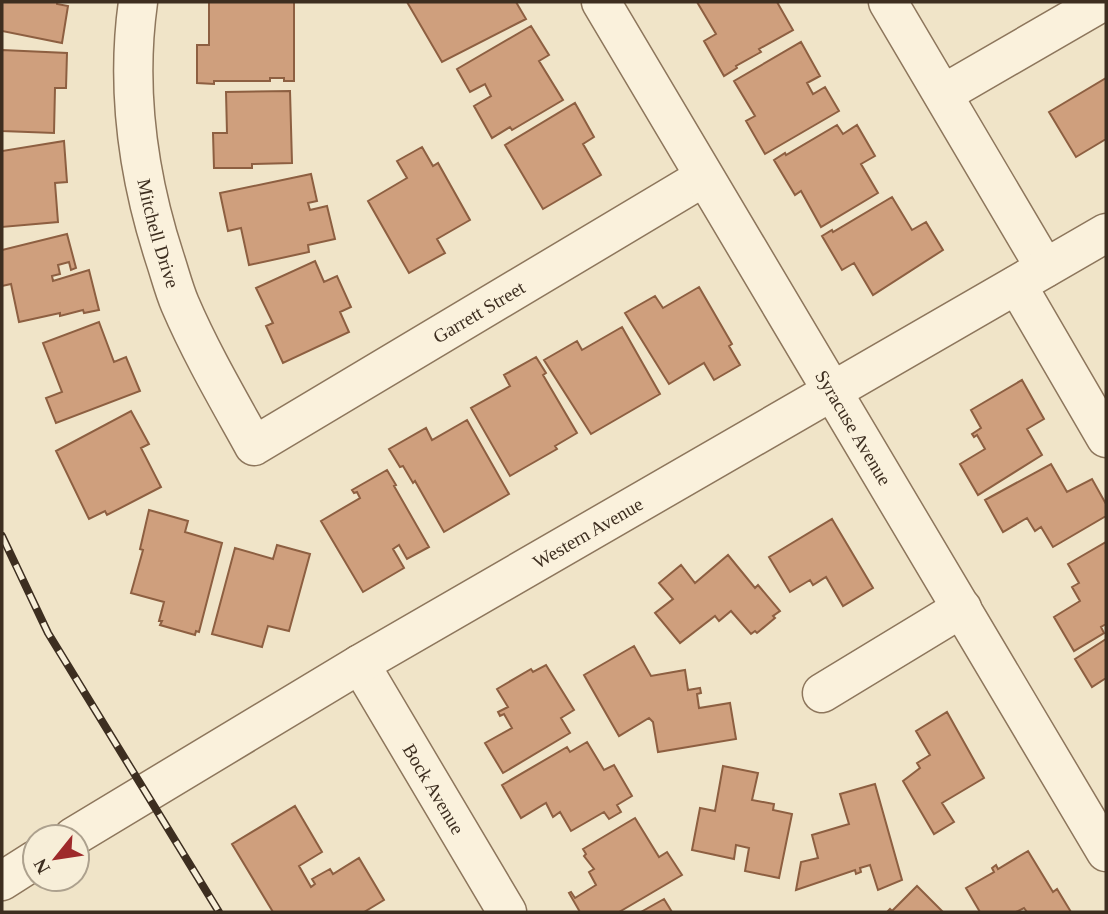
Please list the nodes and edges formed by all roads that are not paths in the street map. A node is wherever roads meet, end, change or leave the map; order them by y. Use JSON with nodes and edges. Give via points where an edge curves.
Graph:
{"nodes":[{"id":1,"x":138,"y":2,"type":"edge"},
{"id":2,"x":601,"y":2,"type":"edge"},
{"id":3,"x":888,"y":2,"type":"edge"},
{"id":4,"x":1102,"y":2,"type":"edge"},
{"id":5,"x":943,"y":94,"type":"junction"},
{"id":6,"x":704,"y":177,"type":"junction"},
{"id":7,"x":1106,"y":233,"type":"edge"},
{"id":8,"x":1031,"y":276,"type":"junction"},
{"id":9,"x":834,"y":392,"type":"junction"},
{"id":10,"x":1106,"y":438,"type":"edge"},
{"id":11,"x":254,"y":446,"type":"joint"},
{"id":12,"x":962,"y":608,"type":"junction"},
{"id":13,"x":360,"y":664,"type":"junction"},
{"id":14,"x":822,"y":693,"type":"dead end"},
{"id":15,"x":91,"y":826,"type":"edge"},
{"id":16,"x":1106,"y":852,"type":"edge"},
{"id":17,"x":21,"y":869,"type":"edge"},
{"id":18,"x":2,"y":881,"type":"edge"},
{"id":19,"x":507,"y":912,"type":"edge"}],
"edges":[{"from":1,"to":11,"type":"street","name":"Mitchell Drive","via":[[132,43],[136,134],[155,228],[179,303]]},
{"from":2,"to":6,"type":"street","name":"Syracuse Avenue"},
{"from":3,"to":5,"type":"street"},
{"from":4,"to":5,"type":"street"},
{"from":5,"to":8,"type":"street"},
{"from":6,"to":9,"type":"street","name":"Syracuse Avenue"},
{"from":6,"to":11,"type":"street","name":"Garrett Street"},
{"from":7,"to":8,"type":"street","name":"Western Avenue"},
{"from":8,"to":9,"type":"street","name":"Western Avenue"},
{"from":8,"to":10,"type":"street"},
{"from":9,"to":12,"type":"street","name":"Syracuse Avenue"},
{"from":9,"to":13,"type":"street","name":"Western Avenue"},
{"from":12,"to":14,"type":"street"},
{"from":12,"to":16,"type":"street","name":"Syracuse Avenue"},
{"from":13,"to":15,"type":"street","name":"Western Avenue"},
{"from":13,"to":19,"type":"street","name":"Bock Avenue"},
{"from":17,"to":18,"type":"street"}]}
